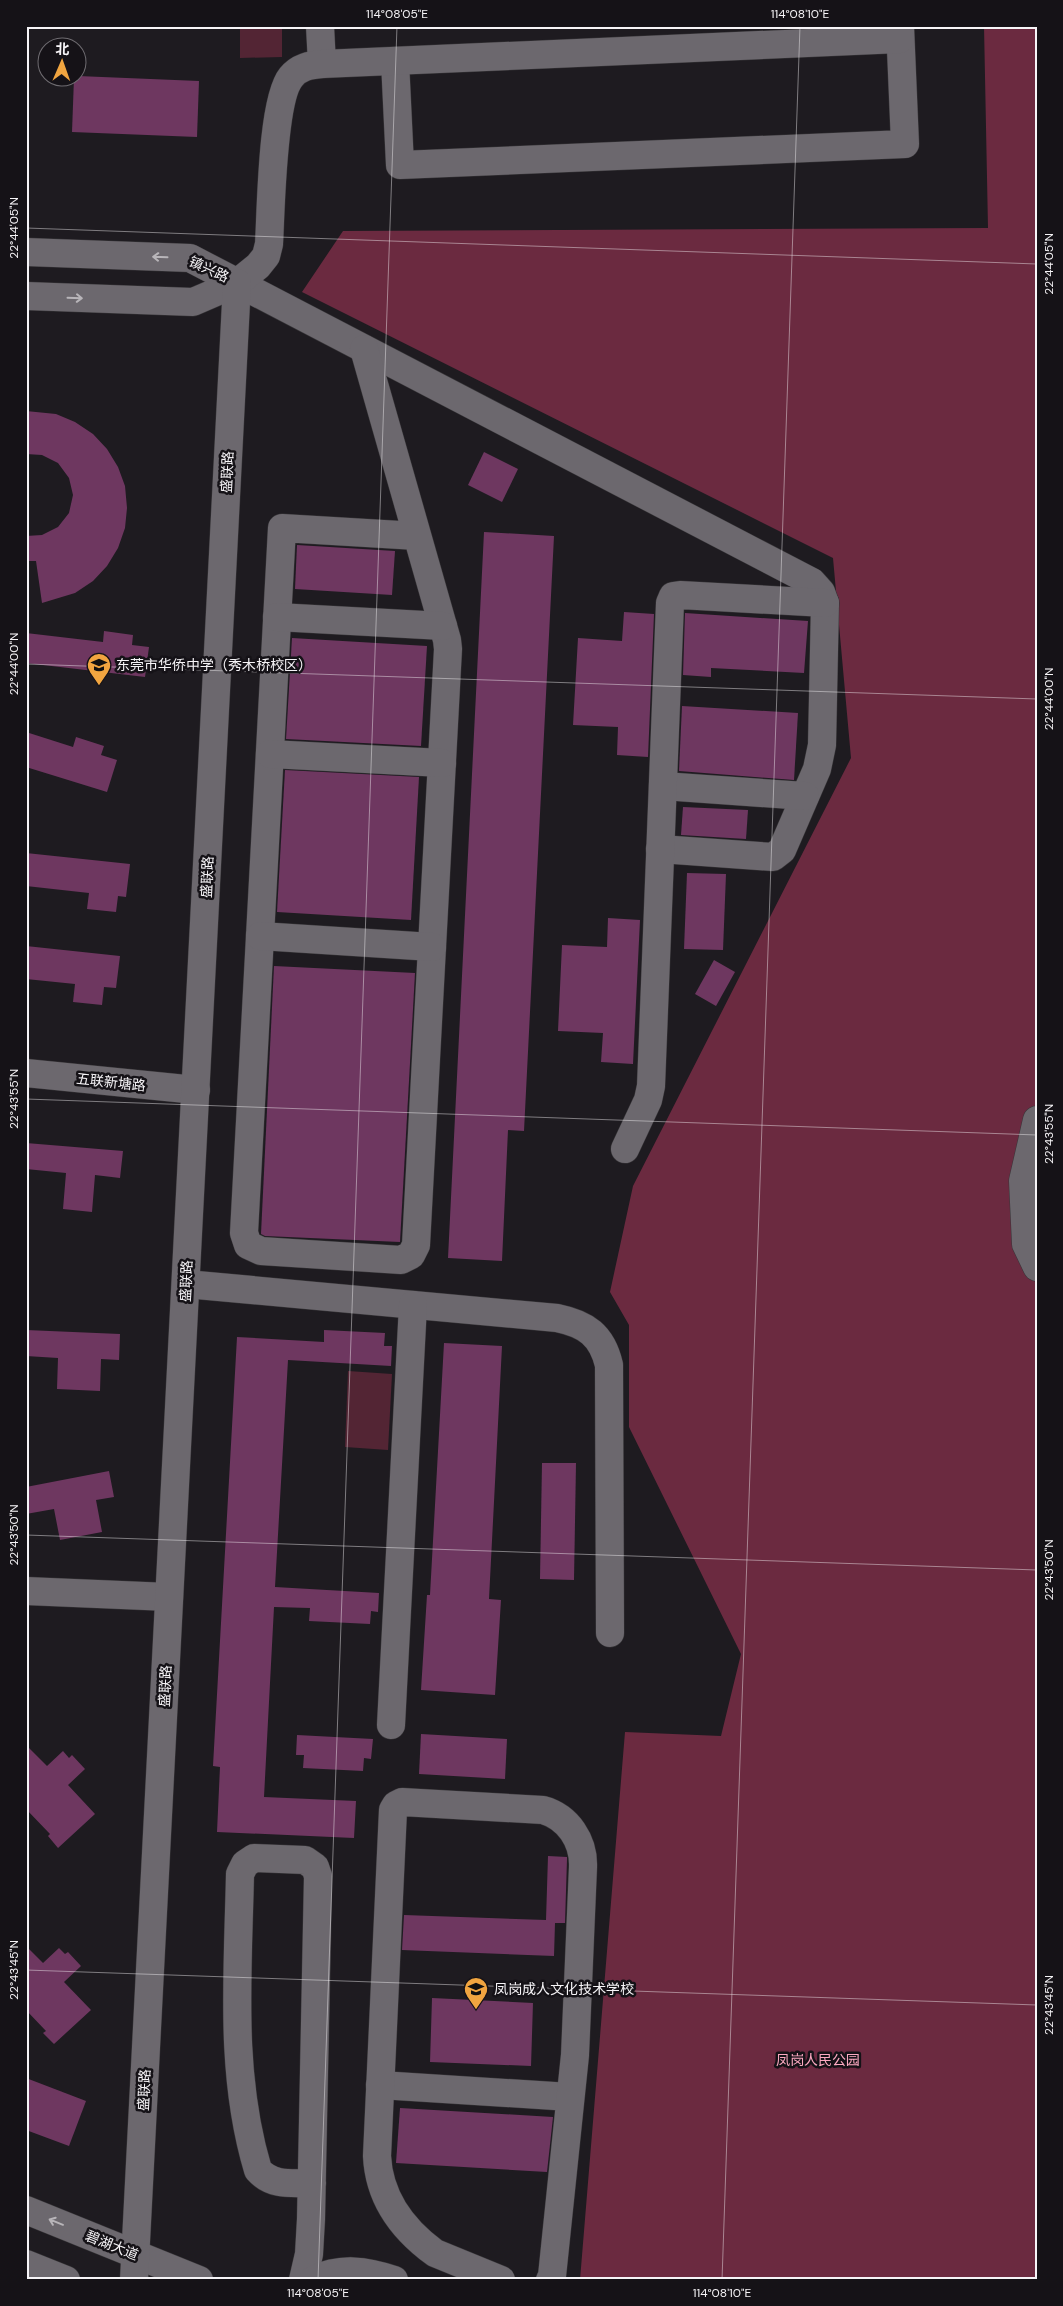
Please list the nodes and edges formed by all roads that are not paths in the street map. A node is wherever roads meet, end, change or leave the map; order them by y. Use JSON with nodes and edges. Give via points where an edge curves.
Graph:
{"nodes":[{"id":1,"x":320,"y":26,"type":"edge"},
{"id":2,"x":900,"y":33,"type":"edge"},
{"id":3,"x":395,"y":61,"type":"junction"},
{"id":4,"x":322,"y":64,"type":"junction"},
{"id":5,"x":26,"y":252,"type":"edge"},
{"id":6,"x":237,"y":282,"type":"junction"},
{"id":7,"x":26,"y":296,"type":"edge"},
{"id":8,"x":364,"y":349,"type":"junction"},
{"id":9,"x":417,"y":536,"type":"junction"},
{"id":10,"x":825,"y":603,"type":"junction"},
{"id":11,"x":277,"y":616,"type":"junction"},
{"id":12,"x":443,"y":626,"type":"junction"},
{"id":13,"x":270,"y":754,"type":"junction"},
{"id":14,"x":442,"y":763,"type":"junction"},
{"id":15,"x":663,"y":786,"type":"junction"},
{"id":16,"x":805,"y":796,"type":"junction"},
{"id":17,"x":660,"y":849,"type":"junction"},
{"id":18,"x":260,"y":936,"type":"junction"},
{"id":19,"x":432,"y":947,"type":"junction"},
{"id":20,"x":26,"y":1073,"type":"edge"},
{"id":21,"x":196,"y":1090,"type":"junction"},
{"id":22,"x":1037,"y":1120,"type":"edge"},
{"id":23,"x":625,"y":1148,"type":"dead end"},
{"id":24,"x":1037,"y":1267,"type":"edge"},
{"id":25,"x":186,"y":1284,"type":"junction"},
{"id":26,"x":414,"y":1305,"type":"junction"},
{"id":27,"x":26,"y":1591,"type":"edge"},
{"id":28,"x":170,"y":1597,"type":"junction"},
{"id":29,"x":610,"y":1633,"type":"dead end"},
{"id":30,"x":391,"y":1725,"type":"dead end"},
{"id":31,"x":380,"y":2085,"type":"junction"},
{"id":32,"x":570,"y":2098,"type":"junction"},
{"id":33,"x":312,"y":2184,"type":"junction"},
{"id":34,"x":26,"y":2210,"type":"edge"},
{"id":35,"x":26,"y":2264,"type":"edge"},
{"id":36,"x":135,"y":2267,"type":"edge"},
{"id":37,"x":66,"y":2280,"type":"edge"},
{"id":38,"x":199,"y":2280,"type":"edge"},
{"id":39,"x":303,"y":2280,"type":"edge"},
{"id":40,"x":313,"y":2280,"type":"edge"},
{"id":41,"x":394,"y":2280,"type":"edge"},
{"id":42,"x":501,"y":2280,"type":"edge"},
{"id":43,"x":550,"y":2280,"type":"edge"}],
"edges":[{"from":1,"to":4,"type":"street"},
{"from":2,"to":3,"type":"street"},
{"from":2,"to":3,"type":"street","via":[[905,144],[400,165]]},
{"from":3,"to":4,"type":"street"},
{"from":4,"to":6,"type":"street","via":[[303,68],[286,85],[274,155],[269,244],[266,256],[258,266]]},
{"from":6,"to":5,"type":"street","name":"镇兴路","one_way":true,"via":[[190,258]]},
{"from":7,"to":6,"type":"street","name":"镇兴路","one_way":true,"via":[[193,302]]},
{"from":6,"to":8,"type":"street"},
{"from":6,"to":21,"type":"street","name":"盛联路"},
{"from":8,"to":9,"type":"street"},
{"from":8,"to":10,"type":"street","via":[[812,582]]},
{"from":9,"to":11,"type":"street","via":[[282,528]]},
{"from":9,"to":12,"type":"street"},
{"from":10,"to":15,"type":"street","via":[[673,596],[670,603]]},
{"from":10,"to":16,"type":"street","via":[[822,745],[817,769]]},
{"from":11,"to":12,"type":"street"},
{"from":11,"to":13,"type":"street"},
{"from":12,"to":14,"type":"street","via":[[448,648]]},
{"from":13,"to":14,"type":"street"},
{"from":13,"to":18,"type":"street"},
{"from":14,"to":19,"type":"street"},
{"from":15,"to":16,"type":"street"},
{"from":15,"to":17,"type":"street"},
{"from":16,"to":17,"type":"street","via":[[782,850],[773,857]]},
{"from":17,"to":23,"type":"street","via":[[651,1086],[648,1100]]},
{"from":18,"to":19,"type":"street"},
{"from":18,"to":19,"type":"street","via":[[244,1233],[248,1245],[261,1251],[400,1260],[412,1256],[416,1245]]},
{"from":20,"to":21,"type":"street","name":"五联新塘路"},
{"from":21,"to":25,"type":"street","name":"盛联路"},
{"from":22,"to":24,"type":"street","via":[[1023,1181],[1026,1244]]},
{"from":25,"to":26,"type":"street"},
{"from":25,"to":28,"type":"street","name":"盛联路"},
{"from":26,"to":29,"type":"street","via":[[573,1321],[586,1328],[606,1351],[609,1365]]},
{"from":26,"to":30,"type":"street"},
{"from":27,"to":28,"type":"street"},
{"from":28,"to":36,"type":"street","name":"盛联路"},
{"from":31,"to":32,"type":"street"},
{"from":31,"to":32,"type":"street","via":[[393,1810],[396,1804],[534,1809],[551,1812],[565,1822],[579,1842],[584,1858]]},
{"from":31,"to":42,"type":"street","via":[[378,2172],[388,2203],[435,2253]]},
{"from":32,"to":43,"type":"street"},
{"from":33,"to":33,"type":"street","via":[[318,1876],[315,1867],[305,1860],[254,1858],[245,1864],[240,1874],[237,2040],[244,2096],[258,2170],[275,2182]]},
{"from":33,"to":39,"type":"street","via":[[308,2254]]},
{"from":36,"to":34,"type":"street","name":"碧湖大道","one_way":true},
{"from":35,"to":37,"type":"street"},
{"from":36,"to":38,"type":"street","name":"碧湖大道"},
{"from":40,"to":41,"type":"street","via":[[348,2270]]}]}
